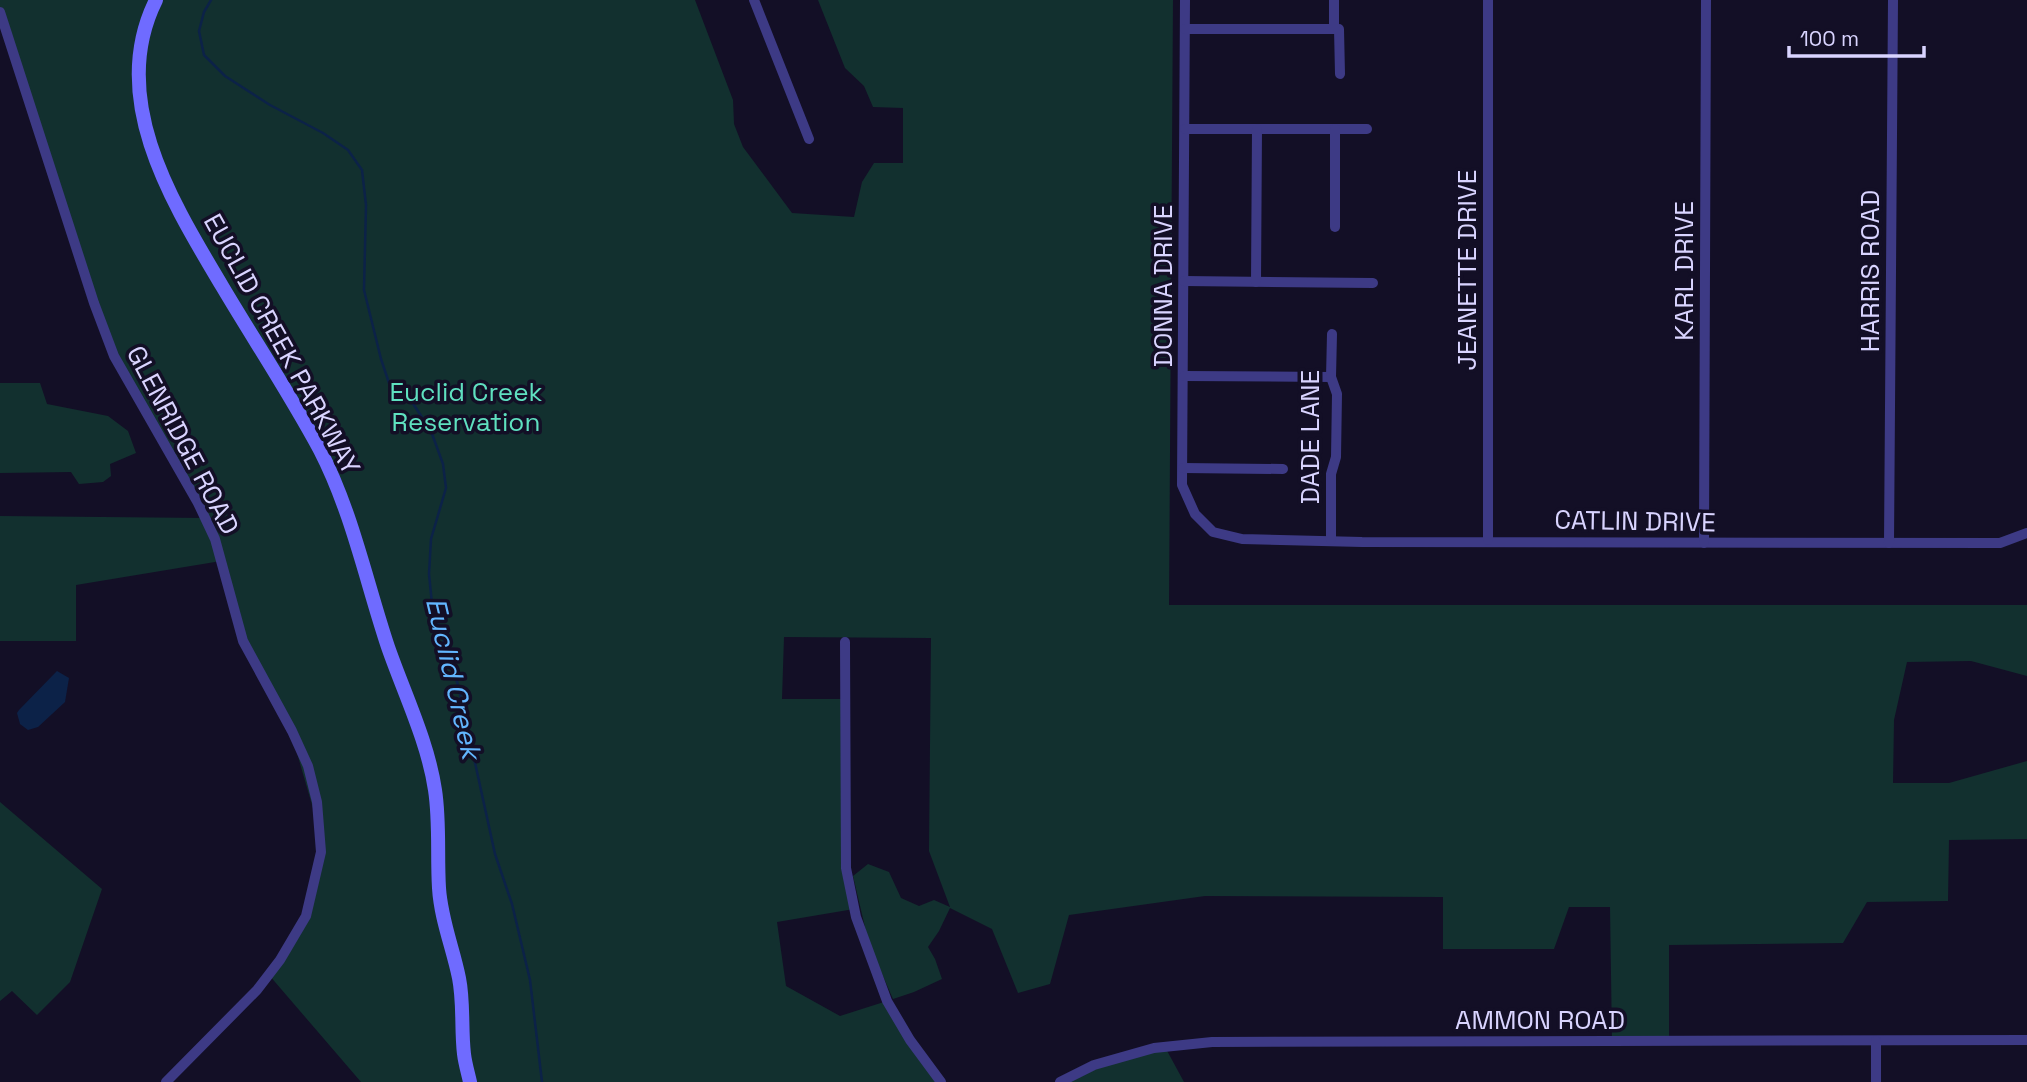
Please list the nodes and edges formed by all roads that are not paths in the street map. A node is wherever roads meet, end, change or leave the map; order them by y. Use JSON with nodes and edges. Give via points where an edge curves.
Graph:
{"nodes":[{"id":1,"x":156,"y":0,"type":"edge"},
{"id":2,"x":754,"y":0,"type":"edge"},
{"id":3,"x":1185,"y":0,"type":"edge"},
{"id":4,"x":1334,"y":0,"type":"edge"},
{"id":5,"x":1488,"y":0,"type":"edge"},
{"id":6,"x":1706,"y":0,"type":"edge"},
{"id":7,"x":1893,"y":0,"type":"edge"},
{"id":8,"x":0,"y":12,"type":"edge"},
{"id":9,"x":1185,"y":29,"type":"junction"},
{"id":10,"x":1334,"y":29,"type":"junction"},
{"id":11,"x":1340,"y":74,"type":"dead end"},
{"id":12,"x":1185,"y":129,"type":"junction"},
{"id":13,"x":1257,"y":129,"type":"junction"},
{"id":14,"x":1335,"y":129,"type":"junction"},
{"id":15,"x":1367,"y":130,"type":"dead end"},
{"id":16,"x":809,"y":139,"type":"dead end"},
{"id":17,"x":1335,"y":227,"type":"dead end"},
{"id":18,"x":1184,"y":281,"type":"junction"},
{"id":19,"x":1256,"y":282,"type":"junction"},
{"id":20,"x":1373,"y":283,"type":"dead end"},
{"id":21,"x":1332,"y":334,"type":"dead end"},
{"id":22,"x":1184,"y":376,"type":"junction"},
{"id":23,"x":1331,"y":377,"type":"junction"},
{"id":24,"x":1183,"y":468,"type":"junction"},
{"id":25,"x":1283,"y":469,"type":"dead end"},
{"id":26,"x":2027,"y":533,"type":"edge"},
{"id":27,"x":1242,"y":539,"type":"joint"},
{"id":28,"x":1331,"y":540,"type":"junction"},
{"id":29,"x":1488,"y":540,"type":"junction"},
{"id":30,"x":1704,"y":543,"type":"junction"},
{"id":31,"x":1889,"y":543,"type":"junction"},
{"id":32,"x":845,"y":642,"type":"dead end"},
{"id":33,"x":2027,"y":1040,"type":"edge"},
{"id":34,"x":1876,"y":1041,"type":"junction"},
{"id":35,"x":166,"y":1082,"type":"edge"},
{"id":36,"x":470,"y":1082,"type":"edge"},
{"id":37,"x":941,"y":1082,"type":"edge"},
{"id":38,"x":1059,"y":1082,"type":"edge"},
{"id":39,"x":1875,"y":1082,"type":"edge"}],
"edges":[{"from":1,"to":36,"type":"street","name":"EUCLID CREEK PARKWAY","via":[[141,45],[139,89],[147,135],[167,188],[196,242],[320,451],[368,574],[428,761],[435,790],[439,891],[460,980]]},
{"from":2,"to":16,"type":"street"},
{"from":3,"to":9,"type":"street","name":"DONNA DRIVE"},
{"from":4,"to":10,"type":"street"},
{"from":5,"to":29,"type":"street","name":"JEANETTE DRIVE"},
{"from":6,"to":30,"type":"street","name":"KARL DRIVE"},
{"from":7,"to":31,"type":"street","name":"HARRIS ROAD"},
{"from":8,"to":35,"type":"street","name":"GLENRIDGE ROAD","via":[[114,355],[215,539],[243,640],[308,766],[317,802],[321,852],[306,916],[257,990]]},
{"from":9,"to":10,"type":"street"},
{"from":9,"to":12,"type":"street","name":"DONNA DRIVE"},
{"from":10,"to":11,"type":"street","via":[[1339,29]]},
{"from":12,"to":13,"type":"street"},
{"from":12,"to":18,"type":"street","name":"DONNA DRIVE"},
{"from":13,"to":14,"type":"street"},
{"from":13,"to":19,"type":"street"},
{"from":14,"to":15,"type":"street"},
{"from":14,"to":17,"type":"street"},
{"from":18,"to":19,"type":"street"},
{"from":18,"to":22,"type":"street","name":"DONNA DRIVE"},
{"from":19,"to":20,"type":"street"},
{"from":21,"to":23,"type":"street","name":"DADE LANE"},
{"from":22,"to":23,"type":"street"},
{"from":22,"to":24,"type":"street","name":"DONNA DRIVE"},
{"from":23,"to":28,"type":"street","name":"DADE LANE","via":[[1336,394],[1336,457],[1331,474]]},
{"from":24,"to":25,"type":"street"},
{"from":24,"to":27,"type":"street","name":"DONNA DRIVE","via":[[1182,485],[1195,514],[1213,532]]},
{"from":26,"to":31,"type":"street","name":"CATLIN DRIVE","via":[[2000,543]]},
{"from":27,"to":28,"type":"street","name":"CATLIN DRIVE"},
{"from":28,"to":29,"type":"street","name":"CATLIN DRIVE"},
{"from":29,"to":30,"type":"street","name":"CATLIN DRIVE"},
{"from":30,"to":31,"type":"street","name":"CATLIN DRIVE"},
{"from":32,"to":37,"type":"street","via":[[846,868],[856,917],[887,1001]]},
{"from":33,"to":34,"type":"street","name":"AMMON ROAD"},
{"from":34,"to":38,"type":"street","name":"AMMON ROAD","via":[[1212,1042],[1154,1048],[1094,1065]]},
{"from":34,"to":39,"type":"street"}]}
